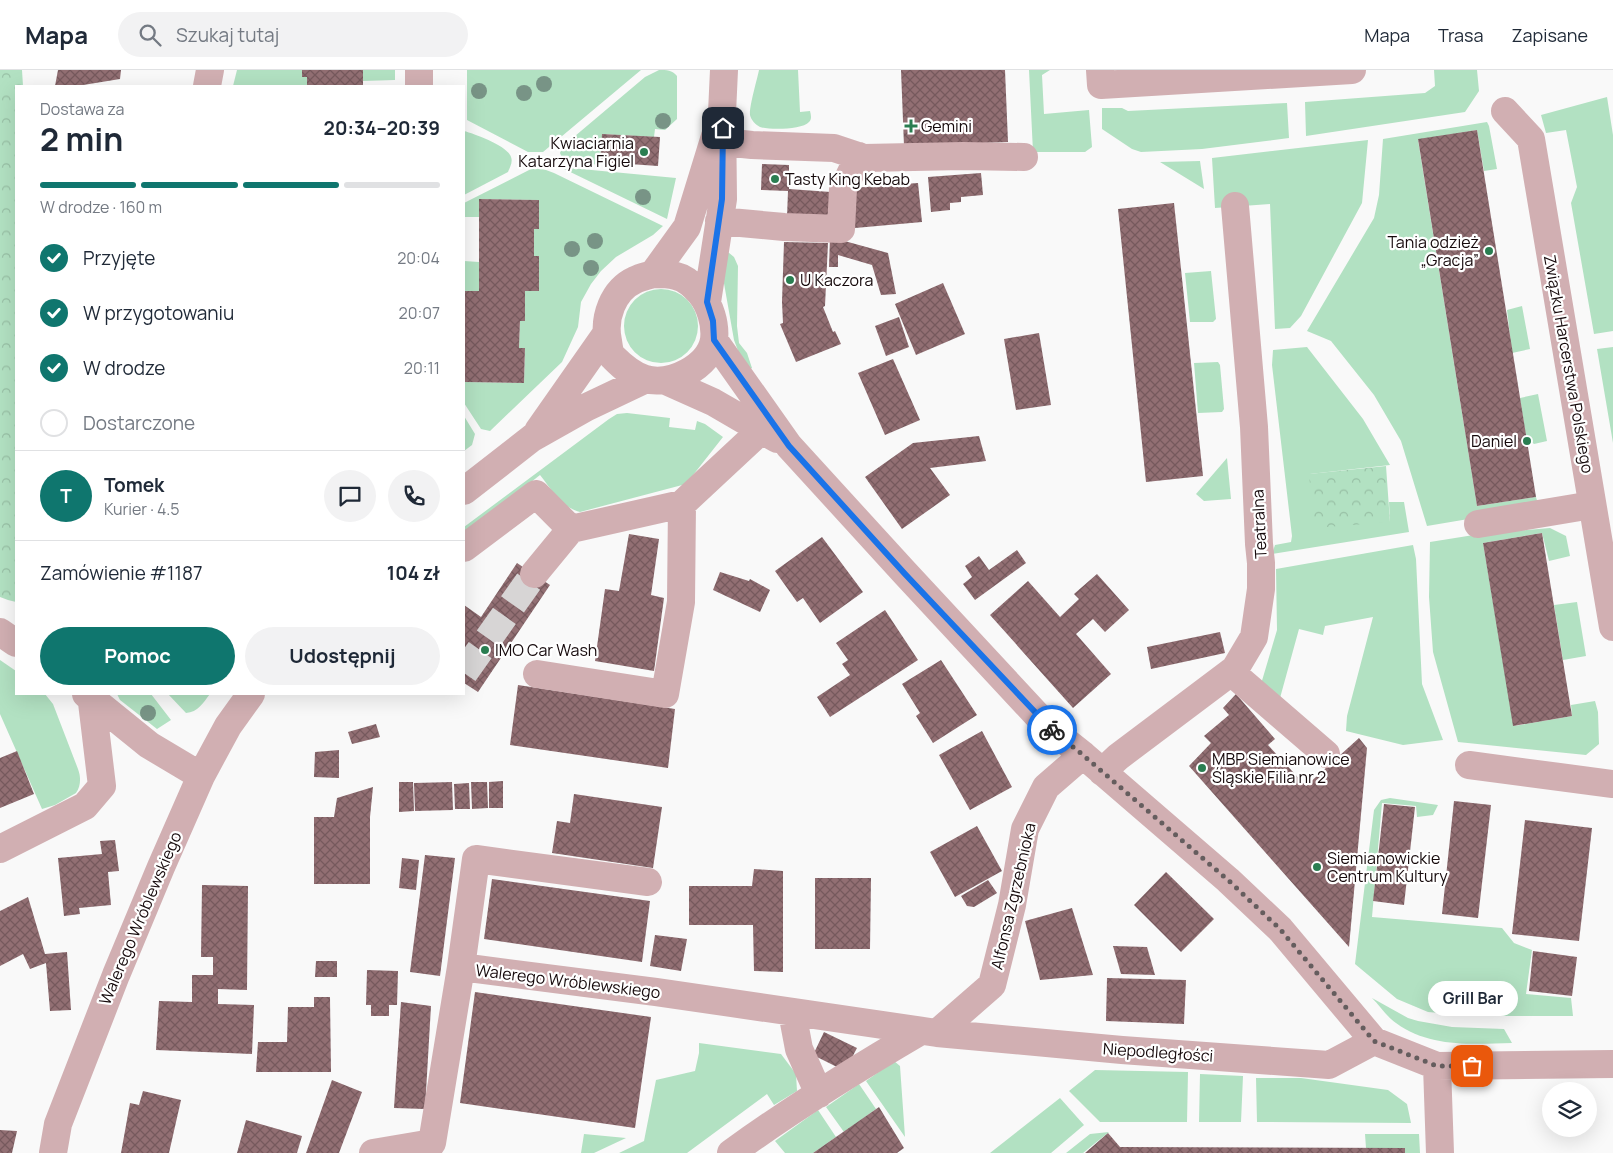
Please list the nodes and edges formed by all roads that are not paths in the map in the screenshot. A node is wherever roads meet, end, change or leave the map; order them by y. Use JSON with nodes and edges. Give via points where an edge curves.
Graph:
{"nodes":[{"id":1,"x":210,"y":70,"type":"edge"},
{"id":2,"x":419,"y":70,"type":"edge"},
{"id":3,"x":724,"y":70,"type":"edge"},
{"id":4,"x":1100,"y":70,"type":"edge"},
{"id":5,"x":1352,"y":70,"type":"edge"},
{"id":6,"x":207,"y":85,"type":"edge"},
{"id":7,"x":419,"y":85,"type":"edge"},
{"id":8,"x":1505,"y":111,"type":"dead end"},
{"id":9,"x":722,"y":114,"type":"junction"},
{"id":10,"x":723,"y":142,"type":"junction"},
{"id":11,"x":859,"y":156,"type":"junction"},
{"id":12,"x":1024,"y":157,"type":"dead end"},
{"id":13,"x":1235,"y":206,"type":"dead end"},
{"id":14,"x":718,"y":221,"type":"junction"},
{"id":15,"x":653,"y":274,"type":"junction"},
{"id":16,"x":707,"y":302,"type":"junction"},
{"id":17,"x":606,"y":334,"type":"junction"},
{"id":18,"x":714,"y":340,"type":"junction"},
{"id":19,"x":656,"y":380,"type":"junction"},
{"id":20,"x":766,"y":425,"type":"junction"},
{"id":21,"x":532,"y":438,"type":"junction"},
{"id":22,"x":465,"y":490,"type":"edge"},
{"id":23,"x":682,"y":504,"type":"junction"},
{"id":24,"x":1592,"y":505,"type":"junction"},
{"id":25,"x":1478,"y":524,"type":"dead end"},
{"id":26,"x":571,"y":529,"type":"junction"},
{"id":27,"x":465,"y":547,"type":"edge"},
{"id":28,"x":534,"y":574,"type":"tunnel mouth"},
{"id":29,"x":1613,"y":627,"type":"edge"},
{"id":30,"x":0,"y":632,"type":"edge"},
{"id":31,"x":15,"y":642,"type":"edge"},
{"id":32,"x":1231,"y":672,"type":"junction"},
{"id":33,"x":537,"y":674,"type":"dead end"},
{"id":34,"x":89,"y":695,"type":"edge"},
{"id":35,"x":250,"y":695,"type":"edge"},
{"id":36,"x":1326,"y":754,"type":"dead end"},
{"id":37,"x":1093,"y":763,"type":"junction"},
{"id":38,"x":1468,"y":765,"type":"dead end"},
{"id":39,"x":201,"y":776,"type":"junction"},
{"id":40,"x":1613,"y":784,"type":"edge"},
{"id":41,"x":0,"y":849,"type":"edge"},
{"id":42,"x":648,"y":882,"type":"dead end"},
{"id":43,"x":461,"y":967,"type":"junction"},
{"id":44,"x":792,"y":1012,"type":"junction"},
{"id":45,"x":929,"y":1032,"type":"junction"},
{"id":46,"x":1374,"y":1041,"type":"junction"},
{"id":47,"x":1613,"y":1064,"type":"edge"},
{"id":48,"x":1437,"y":1066,"type":"junction"},
{"id":49,"x":819,"y":1094,"type":"junction"},
{"id":50,"x":53,"y":1153,"type":"edge"},
{"id":51,"x":373,"y":1153,"type":"edge"},
{"id":52,"x":731,"y":1153,"type":"edge"},
{"id":53,"x":1440,"y":1153,"type":"edge"}],
"edges":[{"from":1,"to":6,"type":"street"},
{"from":2,"to":7,"type":"street"},
{"from":3,"to":9,"type":"street"},
{"from":4,"to":5,"type":"street","via":[[1101,85]]},
{"from":8,"to":24,"type":"street","name":"Związku Harcerstwa Polskiego","via":[[1531,140]]},
{"from":9,"to":10,"type":"street"},
{"from":9,"to":15,"type":"street","via":[[687,227]]},
{"from":10,"to":11,"type":"street","via":[[834,148]]},
{"from":10,"to":14,"type":"street","via":[[722,199]]},
{"from":11,"to":12,"type":"street"},
{"from":11,"to":14,"type":"street","via":[[843,189],[841,229]]},
{"from":13,"to":32,"type":"street","name":"Teatralna","via":[[1254,427],[1261,580],[1254,637]]},
{"from":14,"to":16,"type":"street"},
{"from":15,"to":16,"type":"street","via":[[678,276],[693,286]]},
{"from":15,"to":17,"type":"street","via":[[634,280],[617,294],[608,313]]},
{"from":16,"to":18,"type":"street"},
{"from":17,"to":19,"type":"street","via":[[611,356],[627,371]]},
{"from":17,"to":21,"type":"street"},
{"from":18,"to":19,"type":"street","via":[[705,359],[686,374]]},
{"from":18,"to":20,"type":"street"},
{"from":19,"to":20,"type":"street"},
{"from":19,"to":21,"type":"street","via":[[587,407]]},
{"from":20,"to":23,"type":"street"},
{"from":20,"to":37,"type":"street","via":[[1050,728]]},
{"from":21,"to":22,"type":"street"},
{"from":23,"to":26,"type":"street"},
{"from":23,"to":33,"type":"street","via":[[681,602],[665,694]]},
{"from":24,"to":25,"type":"street"},
{"from":24,"to":29,"type":"street","name":"Związku Harcerstwa Polskiego"},
{"from":26,"to":27,"type":"street","via":[[536,494]]},
{"from":26,"to":28,"type":"street"},
{"from":30,"to":31,"type":"street"},
{"from":32,"to":36,"type":"street"},
{"from":32,"to":37,"type":"street","name":"Teatralna","via":[[1118,757]]},
{"from":34,"to":39,"type":"street","via":[[149,746]]},
{"from":34,"to":41,"type":"street","via":[[102,786],[85,806]]},
{"from":35,"to":39,"type":"street","name":"Walerego Wróblewskiego","via":[[228,726]]},
{"from":37,"to":45,"type":"street","name":"Alfonsa Zgrzebnioka","via":[[1046,787],[1026,829],[1012,905],[992,985]]},
{"from":37,"to":46,"type":"street","via":[[1280,929]]},
{"from":38,"to":40,"type":"street"},
{"from":39,"to":50,"type":"street","name":"Walerego Wróblewskiego","via":[[116,975],[58,1124]]},
{"from":42,"to":43,"type":"street","via":[[476,859]]},
{"from":43,"to":44,"type":"street","name":"Walerego Wróblewskiego"},
{"from":43,"to":51,"type":"street","name":"Walerego Wróblewskiego","via":[[432,1143]]},
{"from":44,"to":45,"type":"street","name":"Walerego Wróblewskiego"},
{"from":44,"to":49,"type":"street","via":[[799,1048]]},
{"from":45,"to":46,"type":"street","name":"Niepodległości","via":[[1329,1065]]},
{"from":45,"to":49,"type":"street","name":"Alfonsa Zgrzebnioka"},
{"from":46,"to":48,"type":"street"},
{"from":47,"to":48,"type":"street"},
{"from":48,"to":53,"type":"street"},
{"from":49,"to":52,"type":"street"}]}
